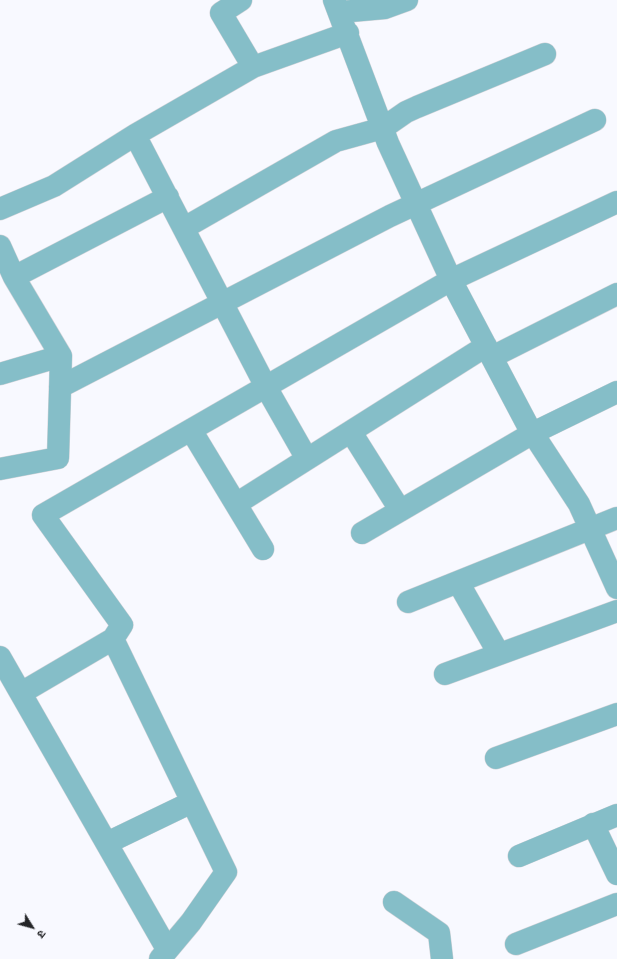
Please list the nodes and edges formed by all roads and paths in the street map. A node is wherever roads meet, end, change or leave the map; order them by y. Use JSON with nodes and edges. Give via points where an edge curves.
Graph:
{"nodes":[{"id":1,"x":240,"y":0,"type":"edge"},
{"id":2,"x":407,"y":0,"type":"edge"},
{"id":3,"x":337,"y":6,"type":"edge"},
{"id":4,"x":348,"y":33,"type":"junction"},
{"id":5,"x":545,"y":54,"type":"dead end"},
{"id":6,"x":253,"y":67,"type":"junction"},
{"id":7,"x":596,"y":120,"type":"dead end"},
{"id":8,"x":383,"y":128,"type":"junction"},
{"id":9,"x":135,"y":135,"type":"junction"},
{"id":10,"x":168,"y":197,"type":"junction"},
{"id":11,"x":617,"y":202,"type":"edge"},
{"id":12,"x":416,"y":204,"type":"junction"},
{"id":13,"x":0,"y":209,"type":"edge"},
{"id":14,"x":184,"y":228,"type":"junction"},
{"id":15,"x":0,"y":246,"type":"edge"},
{"id":16,"x":14,"y":277,"type":"junction"},
{"id":17,"x":451,"y":280,"type":"junction"},
{"id":18,"x":617,"y":294,"type":"edge"},
{"id":19,"x":222,"y":302,"type":"junction"},
{"id":20,"x":489,"y":351,"type":"junction"},
{"id":21,"x":61,"y":356,"type":"junction"},
{"id":22,"x":0,"y":374,"type":"edge"},
{"id":23,"x":60,"y":386,"type":"junction"},
{"id":24,"x":266,"y":387,"type":"junction"},
{"id":25,"x":617,"y":392,"type":"edge"},
{"id":26,"x":191,"y":430,"type":"junction"},
{"id":27,"x":351,"y":432,"type":"junction"},
{"id":28,"x":533,"y":433,"type":"junction"},
{"id":29,"x":307,"y":460,"type":"junction"},
{"id":30,"x":0,"y":469,"type":"edge"},
{"id":31,"x":236,"y":504,"type":"junction"},
{"id":32,"x":400,"y":510,"type":"junction"},
{"id":33,"x":617,"y":518,"type":"edge"},
{"id":34,"x":590,"y":529,"type":"junction"},
{"id":35,"x":362,"y":533,"type":"dead end"},
{"id":36,"x":263,"y":549,"type":"dead end"},
{"id":37,"x":458,"y":582,"type":"junction"},
{"id":38,"x":617,"y":588,"type":"edge"},
{"id":39,"x":408,"y":602,"type":"dead end"},
{"id":40,"x":617,"y":611,"type":"edge"},
{"id":41,"x":113,"y":639,"type":"junction"},
{"id":42,"x":499,"y":654,"type":"junction"},
{"id":43,"x":0,"y":657,"type":"edge"},
{"id":44,"x":445,"y":674,"type":"dead end"},
{"id":45,"x":21,"y":693,"type":"junction"},
{"id":46,"x":617,"y":714,"type":"edge"},
{"id":47,"x":496,"y":758,"type":"dead end"},
{"id":48,"x":192,"y":802,"type":"junction"},
{"id":49,"x":617,"y":815,"type":"edge"},
{"id":50,"x":593,"y":824,"type":"junction"},
{"id":51,"x":107,"y":843,"type":"junction"},
{"id":52,"x":519,"y":856,"type":"dead end"},
{"id":53,"x":617,"y":874,"type":"edge"},
{"id":54,"x":394,"y":902,"type":"dead end"},
{"id":55,"x":617,"y":904,"type":"edge"},
{"id":56,"x":516,"y":944,"type":"dead end"},
{"id":57,"x":164,"y":954,"type":"edge"},
{"id":58,"x":442,"y":959,"type":"edge"}],
"edges":[{"from":1,"to":6,"type":"street","via":[[221,13]]},
{"from":2,"to":3,"type":"street","via":[[385,8]]},
{"from":3,"to":4,"type":"street"},
{"from":4,"to":6,"type":"street"},
{"from":4,"to":8,"type":"street"},
{"from":5,"to":8,"type":"street","via":[[406,112]]},
{"from":6,"to":9,"type":"street"},
{"from":7,"to":12,"type":"street"},
{"from":8,"to":12,"type":"street"},
{"from":8,"to":14,"type":"street","via":[[336,141]]},
{"from":9,"to":10,"type":"street"},
{"from":9,"to":13,"type":"street","via":[[54,186]]},
{"from":10,"to":14,"type":"street"},
{"from":10,"to":16,"type":"street"},
{"from":11,"to":17,"type":"street"},
{"from":12,"to":17,"type":"street"},
{"from":12,"to":19,"type":"street"},
{"from":14,"to":19,"type":"street"},
{"from":15,"to":16,"type":"street"},
{"from":16,"to":21,"type":"street"},
{"from":17,"to":20,"type":"street"},
{"from":17,"to":24,"type":"street"},
{"from":18,"to":20,"type":"street"},
{"from":19,"to":23,"type":"street"},
{"from":19,"to":24,"type":"street"},
{"from":20,"to":27,"type":"street"},
{"from":20,"to":28,"type":"street"},
{"from":21,"to":22,"type":"street"},
{"from":21,"to":23,"type":"street"},
{"from":23,"to":30,"type":"street","via":[[58,458]]},
{"from":24,"to":26,"type":"street"},
{"from":24,"to":29,"type":"street"},
{"from":25,"to":28,"type":"street"},
{"from":26,"to":31,"type":"street"},
{"from":26,"to":41,"type":"street","via":[[43,515],[122,625]]},
{"from":27,"to":29,"type":"street"},
{"from":27,"to":32,"type":"street"},
{"from":28,"to":32,"type":"street"},
{"from":28,"to":34,"type":"street","via":[[578,504]]},
{"from":29,"to":31,"type":"street"},
{"from":31,"to":36,"type":"street"},
{"from":32,"to":35,"type":"street"},
{"from":33,"to":34,"type":"street"},
{"from":34,"to":37,"type":"street"},
{"from":34,"to":38,"type":"street"},
{"from":37,"to":39,"type":"street"},
{"from":37,"to":42,"type":"street"},
{"from":40,"to":42,"type":"street"},
{"from":41,"to":45,"type":"street"},
{"from":41,"to":48,"type":"street"},
{"from":42,"to":44,"type":"street"},
{"from":43,"to":45,"type":"street"},
{"from":45,"to":51,"type":"street"},
{"from":46,"to":47,"type":"street"},
{"from":48,"to":51,"type":"street"},
{"from":48,"to":57,"type":"street","via":[[226,872]]},
{"from":49,"to":50,"type":"street"},
{"from":50,"to":52,"type":"street"},
{"from":50,"to":53,"type":"street"},
{"from":51,"to":57,"type":"street"},
{"from":54,"to":58,"type":"street","via":[[439,933]]},
{"from":55,"to":56,"type":"street"}]}
